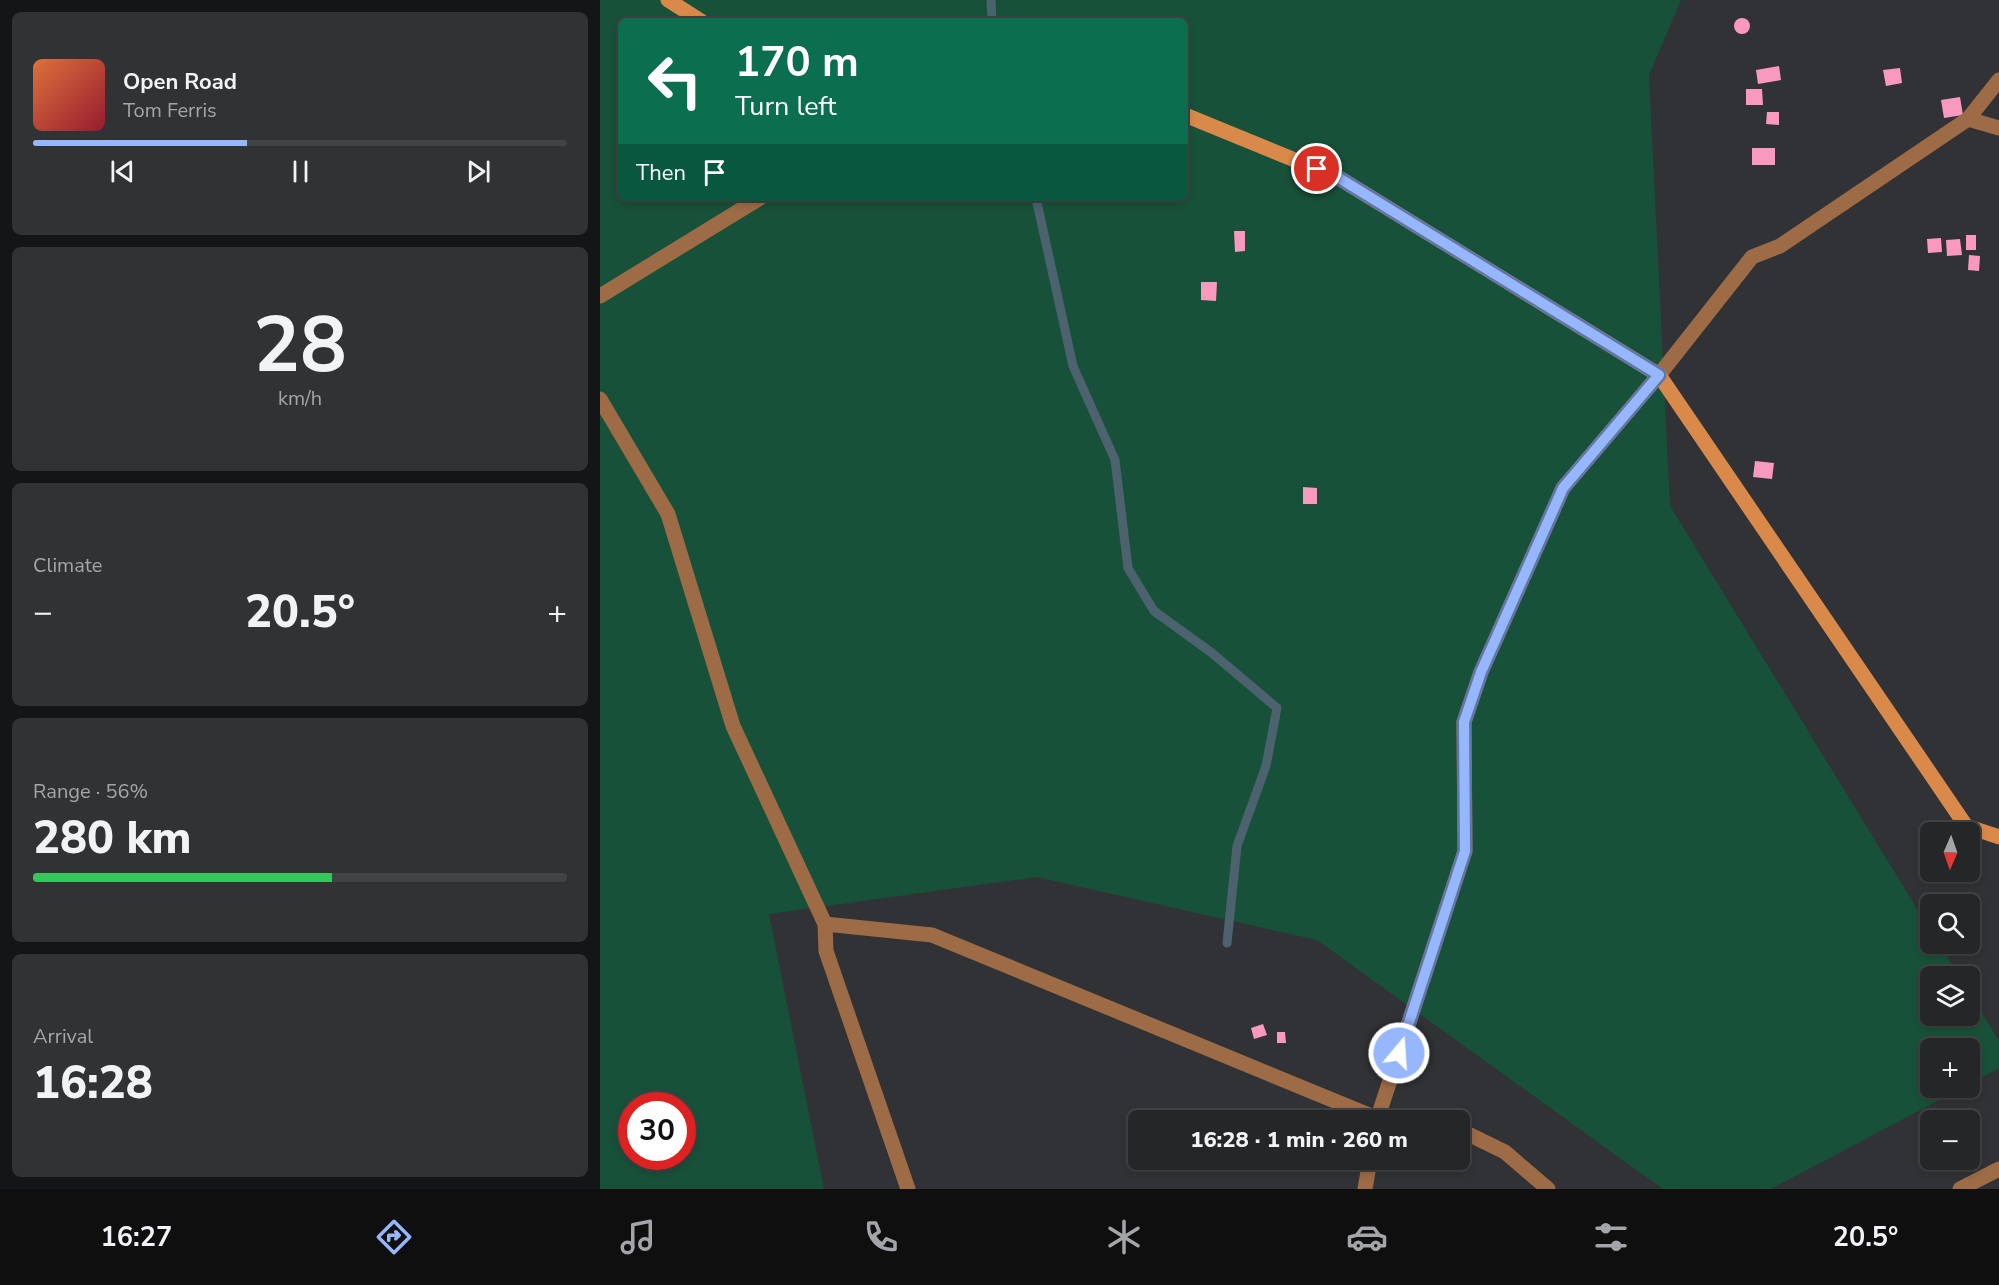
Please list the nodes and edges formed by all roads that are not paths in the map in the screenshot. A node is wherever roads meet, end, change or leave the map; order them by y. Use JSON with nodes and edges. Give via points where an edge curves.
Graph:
{"nodes":[{"id":1,"x":668,"y":0,"type":"edge"},
{"id":2,"x":695,"y":18,"type":"edge"},
{"id":3,"x":1999,"y":80,"type":"edge"},
{"id":4,"x":1188,"y":116,"type":"edge"},
{"id":5,"x":1968,"y":119,"type":"junction"},
{"id":6,"x":1999,"y":128,"type":"edge"},
{"id":7,"x":755,"y":201,"type":"edge"},
{"id":8,"x":600,"y":296,"type":"edge"},
{"id":9,"x":1659,"y":375,"type":"junction"},
{"id":10,"x":600,"y":399,"type":"edge"},
{"id":11,"x":1999,"y":837,"type":"edge"},
{"id":12,"x":825,"y":924,"type":"junction"},
{"id":13,"x":1355,"y":1110,"type":"edge"},
{"id":14,"x":1382,"y":1110,"type":"edge"},
{"id":15,"x":1470,"y":1135,"type":"edge"},
{"id":16,"x":1999,"y":1168,"type":"edge"},
{"id":17,"x":1368,"y":1170,"type":"edge"},
{"id":18,"x":908,"y":1189,"type":"edge"},
{"id":19,"x":1365,"y":1189,"type":"edge"},
{"id":20,"x":1548,"y":1189,"type":"edge"},
{"id":21,"x":1960,"y":1189,"type":"edge"}],
"edges":[{"from":1,"to":2,"type":"main road"},
{"from":3,"to":5,"type":"street"},
{"from":4,"to":9,"type":"main road","via":[[1339,178]]},
{"from":5,"to":6,"type":"street"},
{"from":5,"to":9,"type":"street","via":[[1780,246],[1752,257]]},
{"from":7,"to":8,"type":"street"},
{"from":9,"to":11,"type":"main road","via":[[1966,826]]},
{"from":9,"to":14,"type":"street","via":[[1563,488],[1481,672],[1464,722],[1465,851]]},
{"from":10,"to":12,"type":"street","via":[[668,514],[733,726]]},
{"from":12,"to":13,"type":"street","via":[[932,935]]},
{"from":12,"to":18,"type":"street","via":[[826,951]]},
{"from":15,"to":20,"type":"street","via":[[1505,1152]]},
{"from":16,"to":21,"type":"street"},
{"from":17,"to":19,"type":"street"}]}
